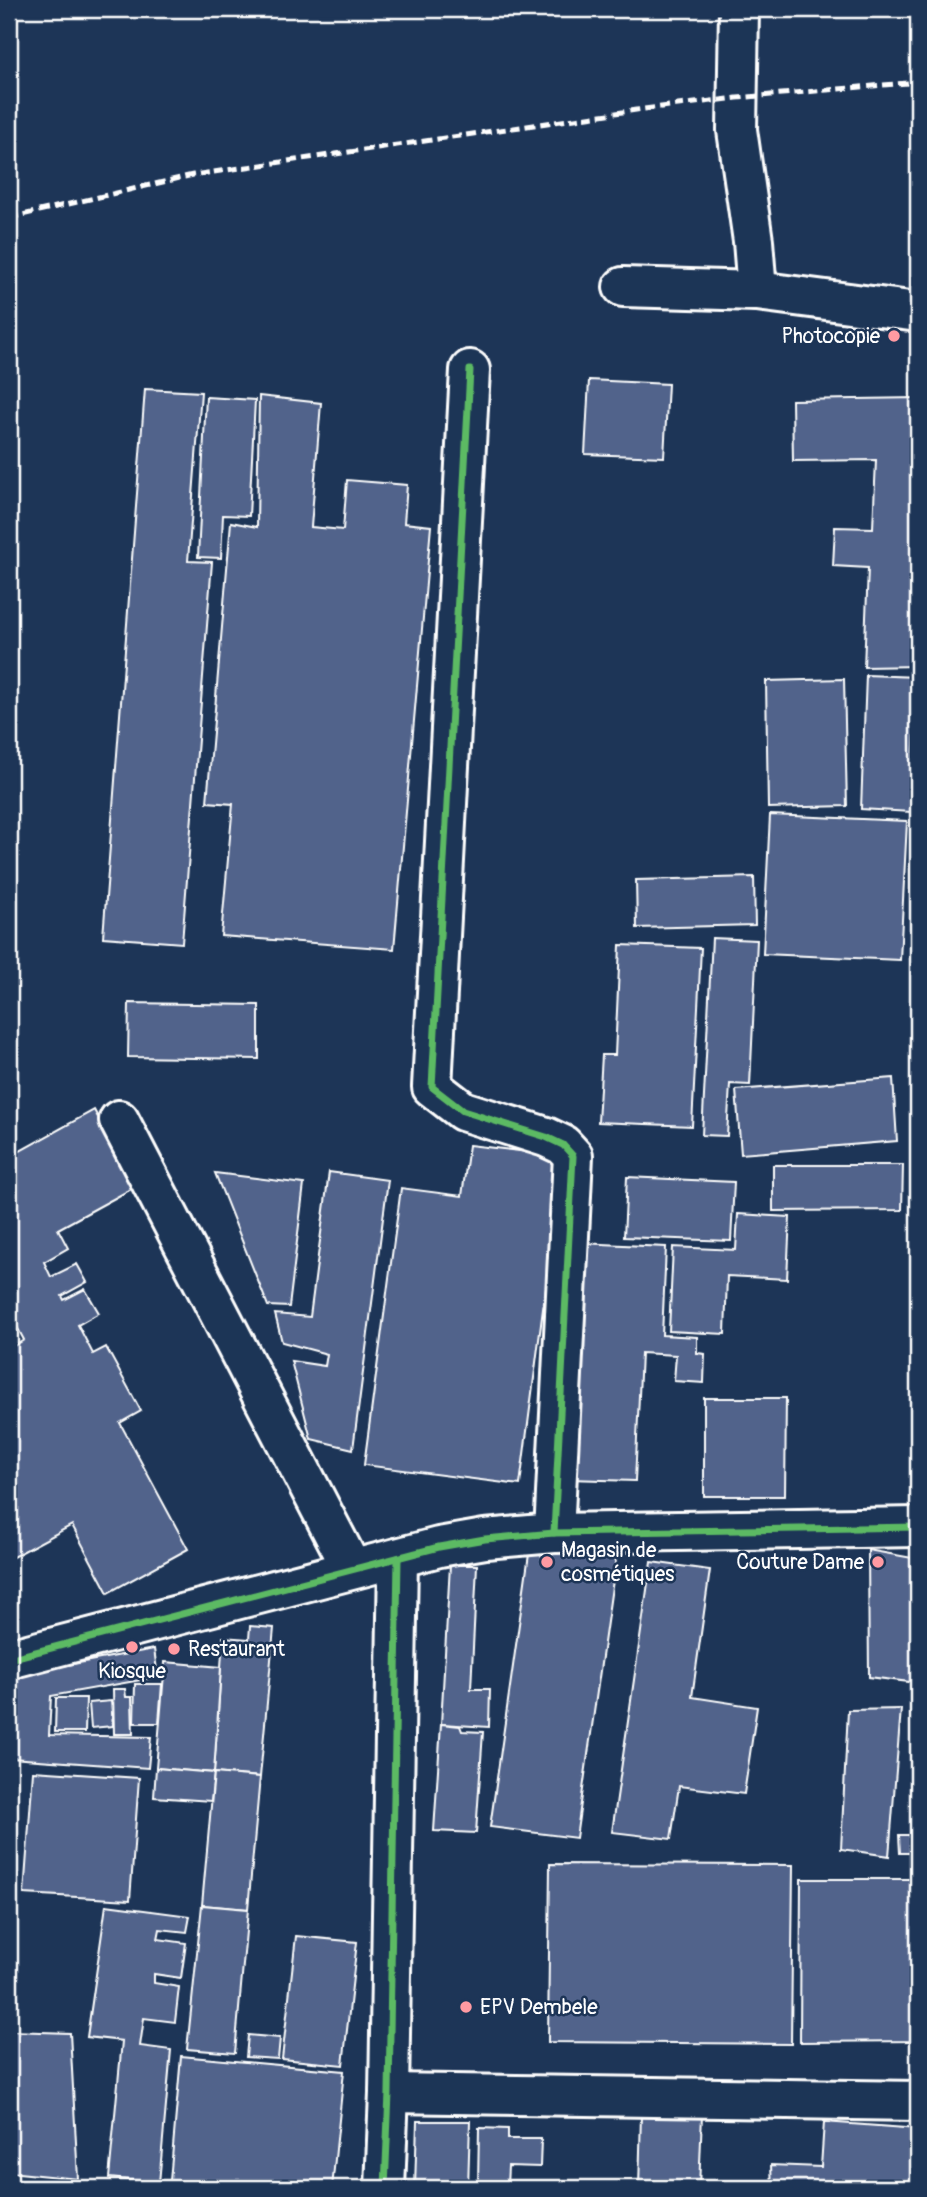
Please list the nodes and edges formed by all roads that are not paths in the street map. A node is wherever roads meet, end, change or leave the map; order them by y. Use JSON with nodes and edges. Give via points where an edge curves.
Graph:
{"nodes":[{"id":1,"x":739,"y":9,"type":"edge"},
{"id":2,"x":623,"y":287,"type":"dead end"},
{"id":3,"x":757,"y":291,"type":"junction"},
{"id":4,"x":918,"y":312,"type":"edge"},
{"id":5,"x":470,"y":370,"type":"dead end"},
{"id":6,"x":119,"y":1120,"type":"dead end"},
{"id":7,"x":918,"y":1527,"type":"edge"},
{"id":8,"x":554,"y":1533,"type":"junction"},
{"id":9,"x":398,"y":1558,"type":"junction"},
{"id":10,"x":352,"y":1569,"type":"junction"},
{"id":11,"x":9,"y":1659,"type":"edge"},
{"id":12,"x":389,"y":2093,"type":"junction"},
{"id":13,"x":918,"y":2101,"type":"edge"},
{"id":14,"x":385,"y":2188,"type":"edge"}],
"edges":[{"from":1,"to":3,"type":"street","via":[[737,130]]},
{"from":2,"to":3,"type":"street"},
{"from":3,"to":4,"type":"street"},
{"from":5,"to":8,"type":"street","via":[[432,1087],[463,1111],[546,1137],[573,1156]]},
{"from":6,"to":10,"type":"street"},
{"from":7,"to":8,"type":"street"},
{"from":8,"to":9,"type":"street","via":[[485,1539]]},
{"from":9,"to":10,"type":"street"},
{"from":9,"to":12,"type":"street"},
{"from":10,"to":11,"type":"street"},
{"from":12,"to":13,"type":"street"},
{"from":12,"to":14,"type":"street"}]}
